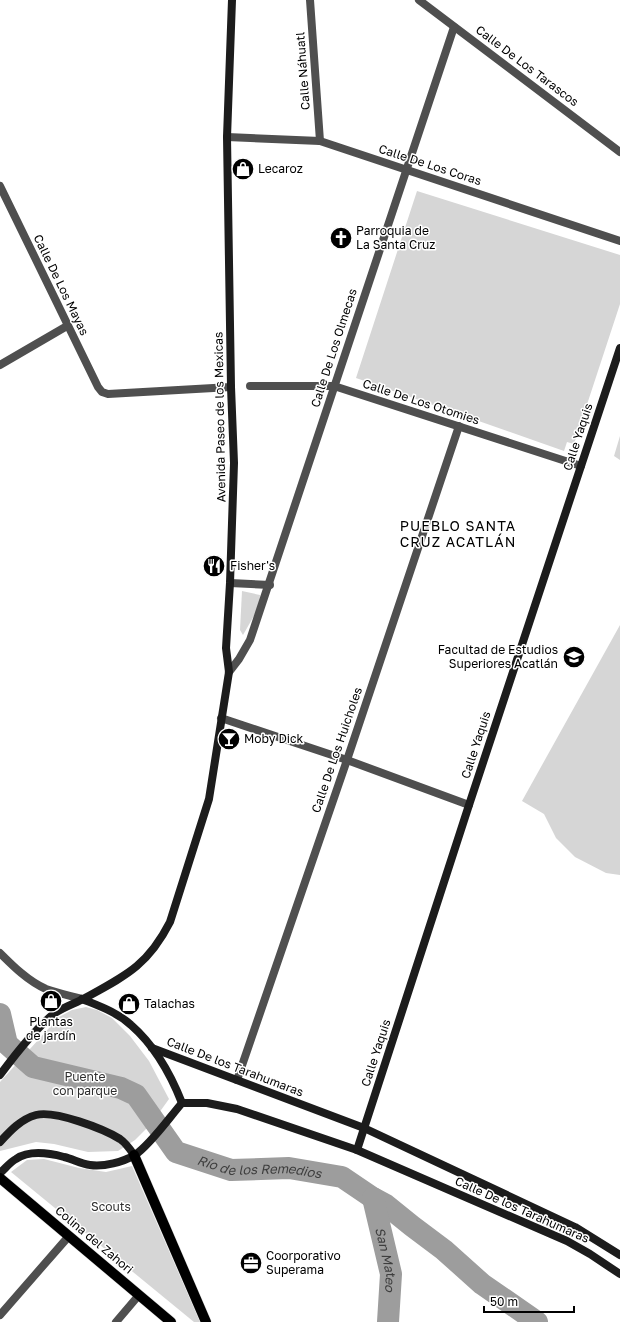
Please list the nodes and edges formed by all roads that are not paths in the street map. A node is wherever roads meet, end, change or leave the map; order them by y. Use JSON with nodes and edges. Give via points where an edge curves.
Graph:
{"nodes":[{"id":1,"x":232,"y":0,"type":"edge"},
{"id":2,"x":310,"y":0,"type":"edge"},
{"id":3,"x":419,"y":0,"type":"edge"},
{"id":4,"x":454,"y":26,"type":"junction"},
{"id":5,"x":227,"y":137,"type":"junction"},
{"id":6,"x":320,"y":141,"type":"junction"},
{"id":7,"x":620,"y":152,"type":"edge"},
{"id":8,"x":406,"y":170,"type":"junction"},
{"id":9,"x":0,"y":186,"type":"edge"},
{"id":10,"x":620,"y":241,"type":"edge"},
{"id":11,"x":67,"y":326,"type":"junction"},
{"id":12,"x":620,"y":348,"type":"edge"},
{"id":13,"x":0,"y":365,"type":"edge"},
{"id":14,"x":250,"y":386,"type":"dead end"},
{"id":15,"x":334,"y":386,"type":"junction"},
{"id":16,"x":231,"y":387,"type":"junction"},
{"id":17,"x":459,"y":426,"type":"junction"},
{"id":18,"x":581,"y":466,"type":"junction"},
{"id":19,"x":230,"y":583,"type":"junction"},
{"id":20,"x":270,"y":585,"type":"junction"},
{"id":21,"x":228,"y":672,"type":"junction"},
{"id":22,"x":221,"y":718,"type":"junction"},
{"id":23,"x":347,"y":760,"type":"junction"},
{"id":24,"x":469,"y":804,"type":"junction"},
{"id":25,"x":0,"y":952,"type":"edge"},
{"id":26,"x":82,"y":999,"type":"junction"},
{"id":27,"x":152,"y":1048,"type":"junction"},
{"id":28,"x":2,"y":1072,"type":"edge"},
{"id":29,"x":237,"y":1080,"type":"junction"},
{"id":30,"x":182,"y":1103,"type":"junction"},
{"id":31,"x":364,"y":1128,"type":"junction"},
{"id":32,"x":0,"y":1142,"type":"edge"},
{"id":33,"x":357,"y":1150,"type":"junction"},
{"id":34,"x":134,"y":1155,"type":"junction"},
{"id":35,"x":0,"y":1173,"type":"edge"},
{"id":36,"x":0,"y":1178,"type":"edge"},
{"id":37,"x":69,"y":1236,"type":"junction"},
{"id":38,"x":620,"y":1255,"type":"edge"},
{"id":39,"x":620,"y":1274,"type":"edge"},
{"id":40,"x":139,"y":1295,"type":"junction"},
{"id":41,"x":0,"y":1315,"type":"edge"},
{"id":42,"x":116,"y":1322,"type":"edge"},
{"id":43,"x":172,"y":1322,"type":"edge"},
{"id":44,"x":206,"y":1322,"type":"edge"}],
"edges":[{"from":1,"to":5,"type":"main road","name":"Avenida Paseo de los Mexicas"},
{"from":2,"to":6,"type":"street","name":"Calle Náhuatl"},
{"from":3,"to":4,"type":"street","name":"Calle De Los Tarascos"},
{"from":4,"to":7,"type":"street","name":"Calle De Los Tarascos"},
{"from":4,"to":8,"type":"street","name":"Calle De Los Olmecas"},
{"from":5,"to":6,"type":"street","name":"Calle De Los Coras"},
{"from":5,"to":16,"type":"main road","name":"Avenida Paseo de los Mexicas"},
{"from":6,"to":8,"type":"street","name":"Calle De Los Coras"},
{"from":8,"to":10,"type":"street","name":"Calle De Los Coras"},
{"from":8,"to":15,"type":"street","name":"Calle De Los Olmecas"},
{"from":9,"to":11,"type":"street","name":"Calle De Los Mayas"},
{"from":11,"to":13,"type":"street"},
{"from":11,"to":16,"type":"street","name":"Calle De Los Mayas","via":[[102,392]]},
{"from":12,"to":18,"type":"main road","name":"Calle Yaquis"},
{"from":14,"to":15,"type":"street","name":"Calle De Los Otomies"},
{"from":15,"to":17,"type":"street","name":"Calle De Los Otomies"},
{"from":15,"to":20,"type":"street","name":"Calle De Los Olmecas"},
{"from":16,"to":19,"type":"main road","name":"Avenida Paseo de los Mexicas","via":[[234,463]]},
{"from":17,"to":18,"type":"street","name":"Calle De Los Otomies"},
{"from":17,"to":23,"type":"street","name":"Calle De Los Huicholes"},
{"from":18,"to":24,"type":"main road","name":"Calle Yaquis"},
{"from":19,"to":20,"type":"street"},
{"from":19,"to":21,"type":"main road","name":"Avenida Paseo de los Mexicas","via":[[226,648]]},
{"from":20,"to":21,"type":"street","name":"Calle De Los Olmecas","via":[[250,640]]},
{"from":21,"to":22,"type":"main road","name":"Avenida Paseo de los Mexicas"},
{"from":22,"to":23,"type":"street"},
{"from":22,"to":26,"type":"main road","name":"Avenida Paseo de los Mexicas","via":[[209,799],[170,922],[162,939],[134,970]]},
{"from":23,"to":24,"type":"street"},
{"from":23,"to":29,"type":"street","name":"Calle De Los Huicholes"},
{"from":24,"to":31,"type":"main road","name":"Calle Yaquis"},
{"from":25,"to":26,"type":"street","via":[[31,980],[46,988]]},
{"from":26,"to":27,"type":"main road","via":[[100,1006],[132,1025]]},
{"from":26,"to":28,"type":"main road","name":"Avenida Paseo de los Mexicas","via":[[56,1013]]},
{"from":27,"to":29,"type":"main road","name":"Calle De los Tarahumaras"},
{"from":27,"to":30,"type":"main road","name":"Calle De los Tarahumaras"},
{"from":29,"to":31,"type":"main road","name":"Calle De los Tarahumaras"},
{"from":30,"to":33,"type":"main road","name":"Calle De los Tarahumaras","via":[[207,1103],[236,1109]]},
{"from":30,"to":34,"type":"main road","via":[[146,1145]]},
{"from":31,"to":33,"type":"main road","name":"Calle Yaquis"},
{"from":31,"to":38,"type":"main road","name":"Calle De los Tarahumaras","via":[[575,1227]]},
{"from":32,"to":34,"type":"main road","via":[[24,1120],[48,1113],[112,1135],[122,1140]]},
{"from":33,"to":39,"type":"main road","name":"Calle De los Tarahumaras","via":[[567,1241]]},
{"from":34,"to":35,"type":"main road","via":[[112,1164],[91,1165],[53,1154],[27,1154],[16,1158]]},
{"from":34,"to":44,"type":"main road"},
{"from":36,"to":37,"type":"main road","name":"Colina del Zahori"},
{"from":37,"to":40,"type":"main road","name":"Colina del Zahori"},
{"from":37,"to":41,"type":"street"},
{"from":40,"to":42,"type":"street"},
{"from":40,"to":43,"type":"main road","name":"Colina del Zahori"}]}
